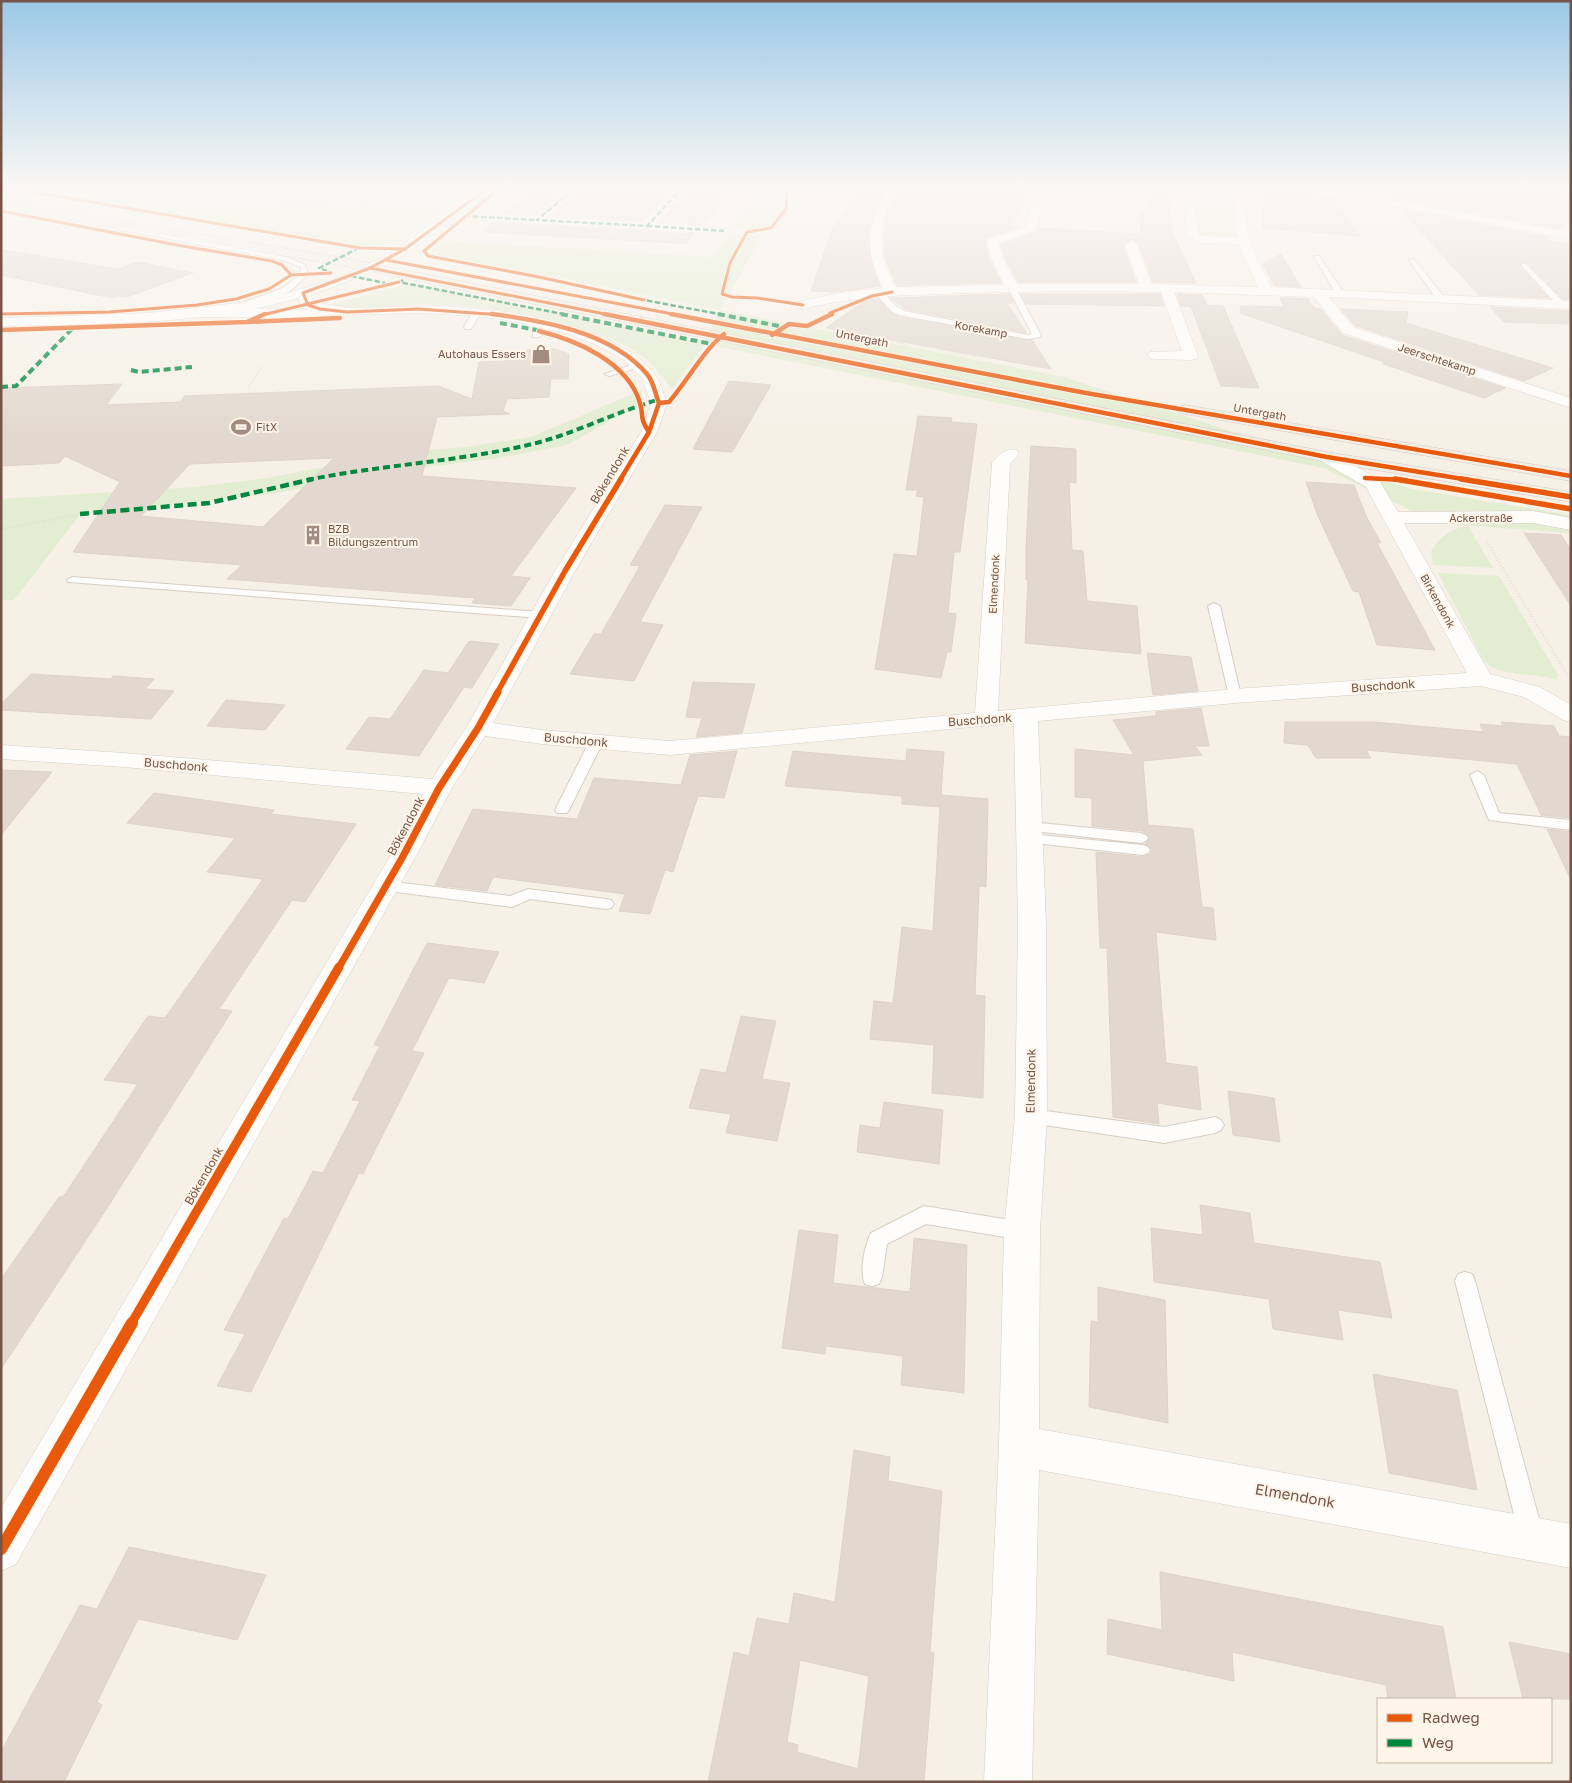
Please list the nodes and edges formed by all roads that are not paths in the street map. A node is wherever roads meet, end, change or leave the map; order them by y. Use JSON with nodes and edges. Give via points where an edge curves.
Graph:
{"nodes":[{"id":1,"x":305,"y":270,"type":"edge"},
{"id":2,"x":364,"y":270,"type":"edge"},
{"id":3,"x":381,"y":270,"type":"edge"},
{"id":4,"x":440,"y":270,"type":"edge"},
{"id":5,"x":879,"y":270,"type":"edge"},
{"id":6,"x":1003,"y":270,"type":"edge"},
{"id":7,"x":1140,"y":270,"type":"edge"},
{"id":8,"x":1255,"y":270,"type":"edge"},
{"id":9,"x":1325,"y":270,"type":"edge"},
{"id":10,"x":1420,"y":270,"type":"edge"},
{"id":11,"x":1529,"y":270,"type":"edge"},
{"id":12,"x":1012,"y":288,"type":"junction"},
{"id":13,"x":1147,"y":288,"type":"junction"},
{"id":14,"x":1166,"y":288,"type":"junction"},
{"id":15,"x":1267,"y":292,"type":"junction"},
{"id":16,"x":303,"y":293,"type":"junction"},
{"id":17,"x":885,"y":293,"type":"junction"},
{"id":18,"x":1319,"y":294,"type":"junction"},
{"id":19,"x":1341,"y":295,"type":"junction"},
{"id":20,"x":1441,"y":299,"type":"junction"},
{"id":21,"x":803,"y":305,"type":"dead end"},
{"id":22,"x":1566,"y":305,"type":"edge"},
{"id":23,"x":241,"y":306,"type":"junction"},
{"id":24,"x":356,"y":310,"type":"junction"},
{"id":25,"x":177,"y":315,"type":"junction"},
{"id":26,"x":1,"y":322,"type":"edge"},
{"id":27,"x":1155,"y":355,"type":"dead end"},
{"id":28,"x":637,"y":366,"type":"junction"},
{"id":29,"x":609,"y":374,"type":"dead end"},
{"id":30,"x":1571,"y":403,"type":"edge"},
{"id":31,"x":1011,"y":454,"type":"dead end"},
{"id":32,"x":1327,"y":457,"type":"junction"},
{"id":33,"x":1571,"y":476,"type":"edge"},
{"id":34,"x":1571,"y":497,"type":"edge"},
{"id":35,"x":1392,"y":518,"type":"junction"},
{"id":36,"x":1571,"y":524,"type":"edge"},
{"id":37,"x":72,"y":580,"type":"dead end"},
{"id":38,"x":1214,"y":606,"type":"dead end"},
{"id":39,"x":541,"y":615,"type":"junction"},
{"id":40,"x":1482,"y":679,"type":"junction"},
{"id":41,"x":1235,"y":696,"type":"junction"},
{"id":42,"x":1571,"y":714,"type":"edge"},
{"id":43,"x":1026,"y":716,"type":"junction"},
{"id":44,"x":986,"y":719,"type":"junction"},
{"id":45,"x":478,"y":728,"type":"junction"},
{"id":46,"x":596,"y":742,"type":"junction"},
{"id":47,"x":1,"y":752,"type":"edge"},
{"id":48,"x":1476,"y":774,"type":"dead end"},
{"id":49,"x":440,"y":788,"type":"junction"},
{"id":50,"x":562,"y":810,"type":"dead end"},
{"id":51,"x":1571,"y":825,"type":"edge"},
{"id":52,"x":1030,"y":833,"type":"junction"},
{"id":53,"x":1142,"y":844,"type":"dead end"},
{"id":54,"x":386,"y":886,"type":"junction"},
{"id":55,"x":606,"y":904,"type":"dead end"},
{"id":56,"x":1031,"y":1116,"type":"junction"},
{"id":57,"x":1215,"y":1125,"type":"dead end"},
{"id":58,"x":1022,"y":1231,"type":"junction"},
{"id":59,"x":872,"y":1277,"type":"dead end"},
{"id":60,"x":1465,"y":1282,"type":"dead end"},
{"id":61,"x":1019,"y":1446,"type":"junction"},
{"id":62,"x":1551,"y":1542,"type":"edge"},
{"id":63,"x":1,"y":1549,"type":"edge"},
{"id":64,"x":1008,"y":1782,"type":"edge"}],
"edges":[{"from":1,"to":23,"type":"lane","via":[[306,275],[286,290]]},
{"from":2,"to":16,"type":"street"},
{"from":3,"to":32,"type":"main road"},
{"from":4,"to":33,"type":"main road","name":"Untergath","via":[[1076,391]]},
{"from":5,"to":17,"type":"street"},
{"from":6,"to":12,"type":"street"},
{"from":7,"to":13,"type":"street"},
{"from":8,"to":15,"type":"street"},
{"from":9,"to":19,"type":"lane"},
{"from":10,"to":20,"type":"lane"},
{"from":11,"to":22,"type":"lane"},
{"from":12,"to":13,"type":"street"},
{"from":12,"to":17,"type":"street"},
{"from":12,"to":17,"type":"lane","name":"Korekamp","via":[[1037,335],[1028,337],[902,313],[894,309]]},
{"from":13,"to":14,"type":"street"},
{"from":14,"to":15,"type":"street"},
{"from":14,"to":27,"type":"street","via":[[1191,356]]},
{"from":15,"to":18,"type":"street"},
{"from":16,"to":23,"type":"street"},
{"from":16,"to":24,"type":"street","name":"Bökendonk","via":[[308,305],[316,309]]},
{"from":17,"to":21,"type":"street","via":[[823,298]]},
{"from":18,"to":19,"type":"street"},
{"from":18,"to":30,"type":"street","name":"Jeerschtekamp","via":[[1348,330]]},
{"from":19,"to":20,"type":"street"},
{"from":20,"to":22,"type":"street"},
{"from":23,"to":25,"type":"street"},
{"from":24,"to":25,"type":"street","name":"Bökendonk"},
{"from":24,"to":28,"type":"street","name":"Bökendonk","via":[[418,309],[473,320],[581,333],[606,344]]},
{"from":25,"to":26,"type":"street"},
{"from":28,"to":29,"type":"lane"},
{"from":28,"to":39,"type":"street","name":"Bökendonk","via":[[648,375],[659,403],[649,432],[564,571]]},
{"from":31,"to":44,"type":"street","name":"Elmendonk","via":[[1001,463]]},
{"from":32,"to":34,"type":"main road"},
{"from":32,"to":35,"type":"street","name":"Birkendonk","via":[[1373,484]]},
{"from":35,"to":36,"type":"street","name":"Ackerstraße","via":[[1533,517]]},
{"from":35,"to":40,"type":"street","name":"Birkendonk"},
{"from":37,"to":39,"type":"lane"},
{"from":38,"to":41,"type":"lane"},
{"from":39,"to":45,"type":"street","name":"Bökendonk"},
{"from":40,"to":41,"type":"street","name":"Buschdonk"},
{"from":40,"to":42,"type":"street","via":[[1532,692]]},
{"from":41,"to":43,"type":"street","name":"Buschdonk"},
{"from":43,"to":44,"type":"street","name":"Buschdonk"},
{"from":43,"to":52,"type":"street","name":"Elmendonk"},
{"from":44,"to":46,"type":"street","name":"Buschdonk","via":[[670,748]]},
{"from":45,"to":46,"type":"street","name":"Buschdonk"},
{"from":45,"to":49,"type":"street","name":"Bökendonk"},
{"from":46,"to":50,"type":"lane"},
{"from":47,"to":49,"type":"street","name":"Buschdonk"},
{"from":48,"to":51,"type":"lane","via":[[1494,817]]},
{"from":49,"to":54,"type":"street","name":"Bökendonk"},
{"from":52,"to":53,"type":"lane"},
{"from":52,"to":56,"type":"street","name":"Elmendonk"},
{"from":54,"to":55,"type":"lane","via":[[512,902],[528,894]]},
{"from":54,"to":63,"type":"street","name":"Bökendonk"},
{"from":56,"to":57,"type":"lane","via":[[1164,1135]]},
{"from":56,"to":58,"type":"street","name":"Elmendonk"},
{"from":58,"to":59,"type":"lane","via":[[924,1215],[878,1239]]},
{"from":58,"to":61,"type":"street","name":"Elmendonk"},
{"from":60,"to":62,"type":"lane"},
{"from":61,"to":62,"type":"street","name":"Elmendonk"},
{"from":61,"to":64,"type":"street","name":"Elmendonk"}]}
